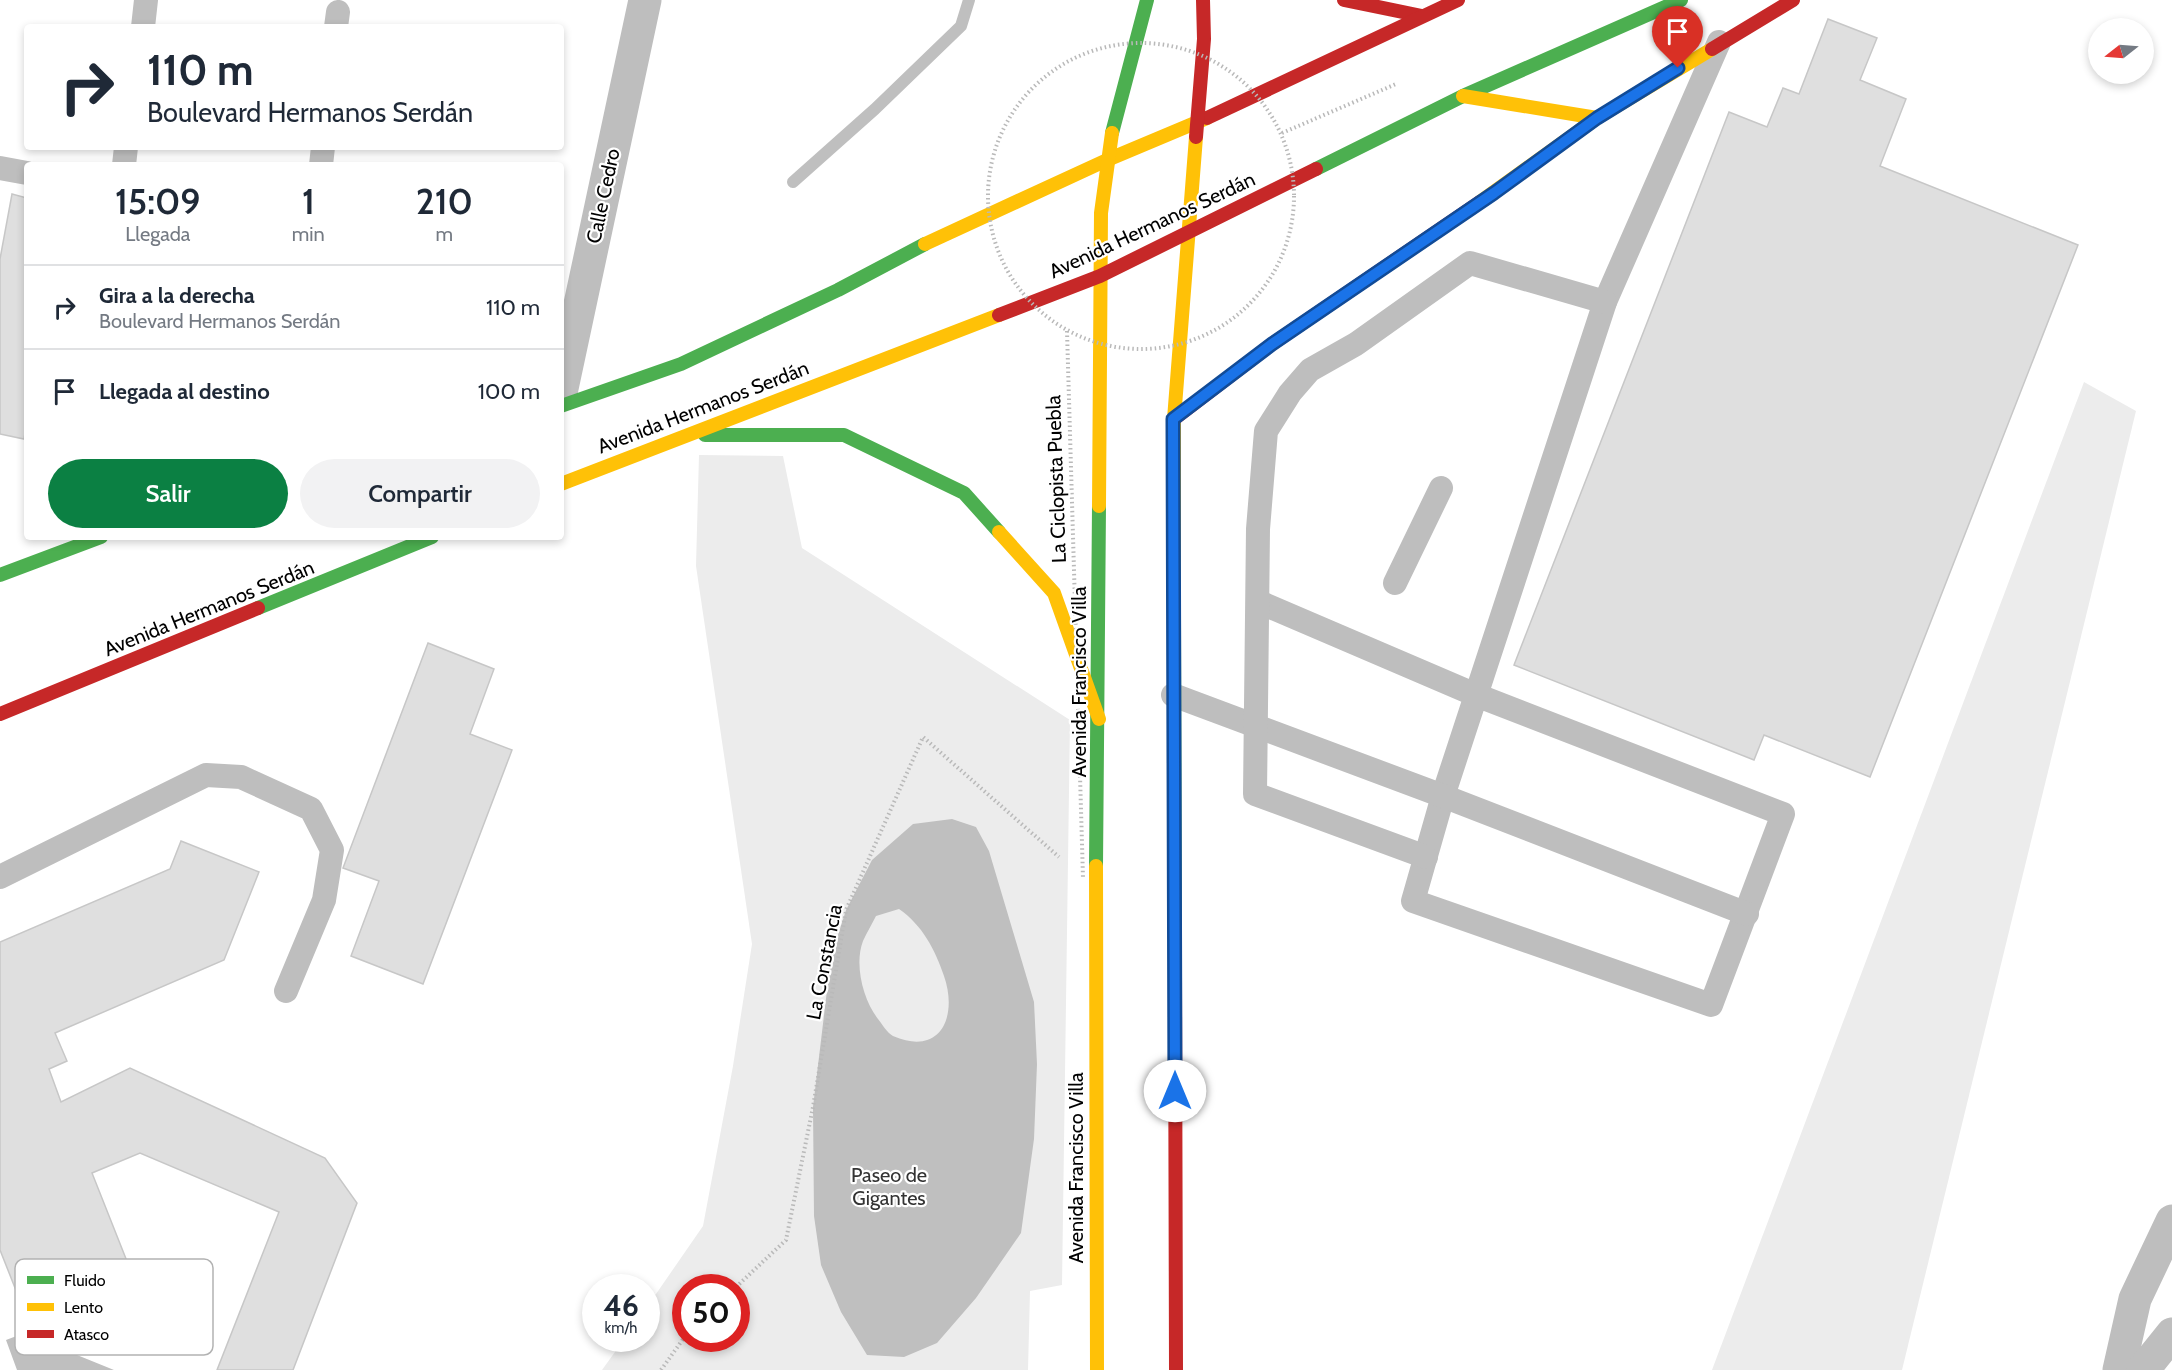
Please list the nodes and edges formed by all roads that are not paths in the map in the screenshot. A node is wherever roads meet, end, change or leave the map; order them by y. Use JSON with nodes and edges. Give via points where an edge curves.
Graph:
{"nodes":[{"id":1,"x":146,"y":0,"type":"edge"},
{"id":2,"x":645,"y":0,"type":"edge"},
{"id":3,"x":1147,"y":0,"type":"edge"},
{"id":4,"x":1203,"y":0,"type":"edge"},
{"id":5,"x":1344,"y":0,"type":"edge"},
{"id":6,"x":1458,"y":0,"type":"edge"},
{"id":7,"x":1681,"y":0,"type":"edge"},
{"id":8,"x":1793,"y":0,"type":"edge"},
{"id":9,"x":1422,"y":16,"type":"junction"},
{"id":10,"x":143,"y":24,"type":"edge"},
{"id":11,"x":1719,"y":42,"type":"junction"},
{"id":12,"x":1463,"y":96,"type":"junction"},
{"id":13,"x":1597,"y":118,"type":"junction"},
{"id":14,"x":1197,"y":123,"type":"junction"},
{"id":15,"x":1107,"y":160,"type":"junction"},
{"id":16,"x":0,"y":168,"type":"edge"},
{"id":17,"x":24,"y":172,"type":"edge"},
{"id":18,"x":1189,"y":231,"type":"junction"},
{"id":19,"x":1100,"y":276,"type":"junction"},
{"id":20,"x":1605,"y":302,"type":"junction"},
{"id":21,"x":564,"y":379,"type":"edge"},
{"id":22,"x":564,"y":405,"type":"edge"},
{"id":23,"x":1173,"y":419,"type":"junction"},
{"id":24,"x":665,"y":442,"type":"junction"},
{"id":25,"x":564,"y":483,"type":"edge"},
{"id":26,"x":1441,"y":488,"type":"dead end"},
{"id":27,"x":83,"y":540,"type":"edge"},
{"id":28,"x":425,"y":540,"type":"edge"},
{"id":29,"x":65,"y":543,"type":"edge"},
{"id":30,"x":0,"y":575,"type":"edge"},
{"id":31,"x":1395,"y":583,"type":"dead end"},
{"id":32,"x":1259,"y":602,"type":"junction"},
{"id":33,"x":1173,"y":695,"type":"junction"},
{"id":34,"x":1476,"y":695,"type":"junction"},
{"id":35,"x":0,"y":714,"type":"edge"},
{"id":36,"x":1099,"y":719,"type":"junction"},
{"id":37,"x":1256,"y":724,"type":"junction"},
{"id":38,"x":1443,"y":796,"type":"junction"},
{"id":39,"x":1426,"y":857,"type":"junction"},
{"id":40,"x":0,"y":877,"type":"edge"},
{"id":41,"x":1747,"y":914,"type":"junction"},
{"id":42,"x":286,"y":991,"type":"dead end"},
{"id":43,"x":2172,"y":1221,"type":"edge"},
{"id":44,"x":2172,"y":1334,"type":"edge"},
{"id":45,"x":1097,"y":1370,"type":"edge"},
{"id":46,"x":1176,"y":1370,"type":"edge"},
{"id":47,"x":2120,"y":1370,"type":"edge"},
{"id":48,"x":2143,"y":1370,"type":"edge"}],
"edges":[{"from":1,"to":10,"type":"lane"},
{"from":2,"to":21,"type":"street","name":"Calle Cedro"},
{"from":3,"to":15,"type":"main road","name":"Avenida Francisco Villa"},
{"from":4,"to":14,"type":"main road"},
{"from":5,"to":9,"type":"main road"},
{"from":6,"to":9,"type":"main road"},
{"from":7,"to":12,"type":"main road","name":"Avenida Hermanos Serdán"},
{"from":8,"to":11,"type":"main road"},
{"from":9,"to":14,"type":"main road"},
{"from":11,"to":13,"type":"main road"},
{"from":11,"to":20,"type":"lane"},
{"from":12,"to":13,"type":"main road"},
{"from":12,"to":18,"type":"main road","name":"Avenida Hermanos Serdán"},
{"from":13,"to":23,"type":"main road","via":[[1272,344]]},
{"from":14,"to":15,"type":"main road"},
{"from":14,"to":18,"type":"main road"},
{"from":15,"to":19,"type":"main road","name":"Avenida Francisco Villa"},
{"from":15,"to":22,"type":"main road","via":[[681,364]]},
{"from":16,"to":17,"type":"lane"},
{"from":18,"to":19,"type":"main road","name":"Avenida Hermanos Serdán"},
{"from":18,"to":23,"type":"main road"},
{"from":19,"to":24,"type":"main road","name":"Avenida Hermanos Serdán"},
{"from":19,"to":36,"type":"main road","name":"Avenida Francisco Villa"},
{"from":20,"to":32,"type":"lane","via":[[1470,263],[1356,344],[1310,370],[1266,431],[1258,529]]},
{"from":20,"to":34,"type":"lane"},
{"from":23,"to":33,"type":"main road"},
{"from":24,"to":25,"type":"main road","name":"Avenida Hermanos Serdán"},
{"from":24,"to":36,"type":"main road","via":[[714,433],[844,435],[964,493],[1054,592]]},
{"from":26,"to":31,"type":"lane"},
{"from":27,"to":29,"type":"main road"},
{"from":28,"to":35,"type":"main road","name":"Avenida Hermanos Serdán"},
{"from":29,"to":30,"type":"main road"},
{"from":32,"to":34,"type":"lane"},
{"from":32,"to":37,"type":"lane"},
{"from":33,"to":37,"type":"lane"},
{"from":33,"to":46,"type":"main road"},
{"from":34,"to":38,"type":"lane"},
{"from":34,"to":41,"type":"lane","via":[[1783,814]]},
{"from":36,"to":45,"type":"main road","name":"Avenida Francisco Villa"},
{"from":37,"to":38,"type":"lane"},
{"from":37,"to":39,"type":"lane","via":[[1255,794]]},
{"from":38,"to":39,"type":"lane"},
{"from":38,"to":41,"type":"lane"},
{"from":39,"to":41,"type":"lane","via":[[1413,901],[1711,1005]]},
{"from":40,"to":42,"type":"lane","via":[[206,776],[241,777],[311,809],[332,850],[324,900]]},
{"from":43,"to":47,"type":"street","via":[[2135,1299]]},
{"from":44,"to":48,"type":"street"}]}
